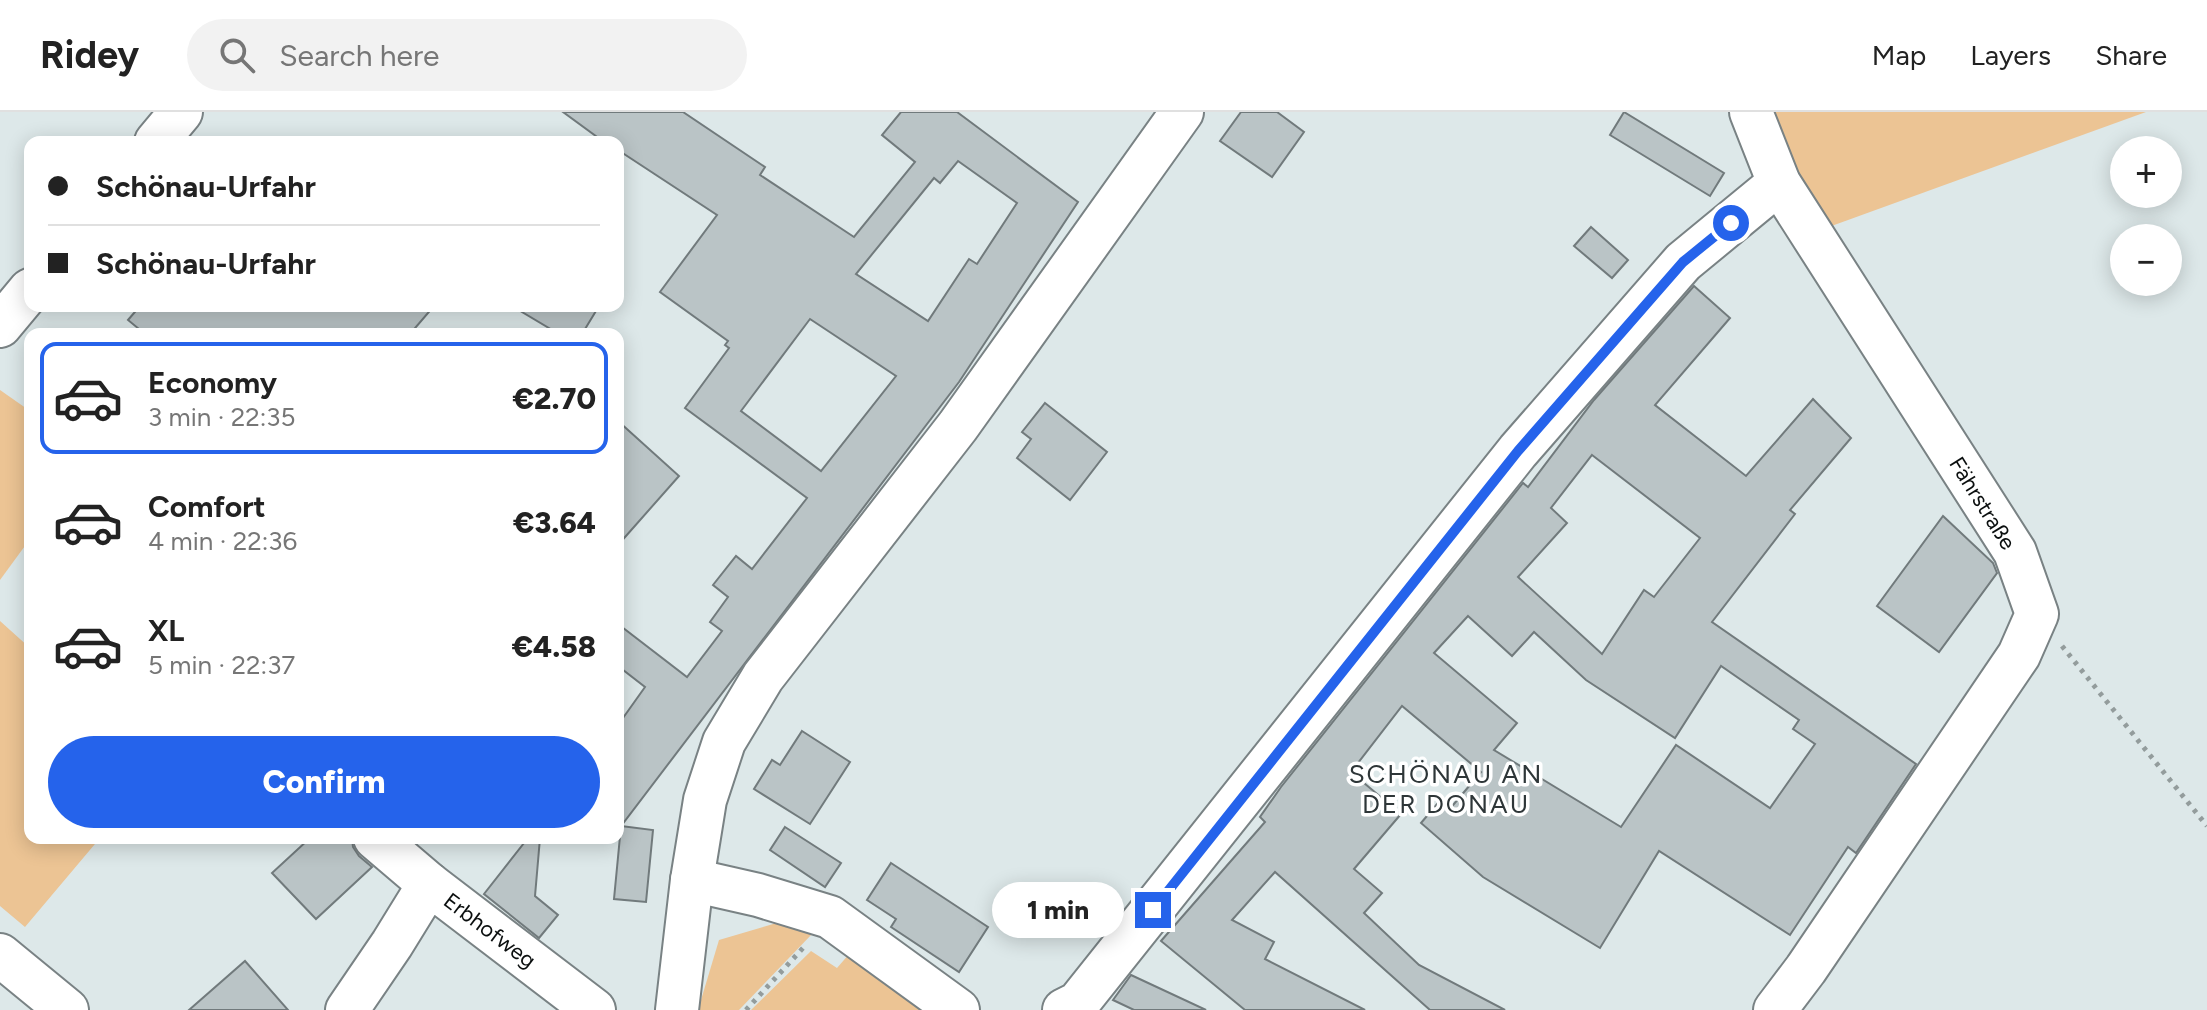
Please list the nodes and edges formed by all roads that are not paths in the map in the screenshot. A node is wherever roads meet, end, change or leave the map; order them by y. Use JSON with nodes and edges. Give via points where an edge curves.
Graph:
{"nodes":[{"id":1,"x":181,"y":112,"type":"edge"},
{"id":2,"x":1182,"y":112,"type":"edge"},
{"id":3,"x":1751,"y":112,"type":"edge"},
{"id":4,"x":161,"y":136,"type":"edge"},
{"id":5,"x":1779,"y":183,"type":"junction"},
{"id":6,"x":24,"y":297,"type":"edge"},
{"id":7,"x":0,"y":326,"type":"edge"},
{"id":8,"x":382,"y":844,"type":"edge"},
{"id":9,"x":692,"y":880,"type":"junction"},
{"id":10,"x":429,"y":884,"type":"junction"},
{"id":11,"x":0,"y":955,"type":"edge"},
{"id":12,"x":1074,"y":1008,"type":"edge"},
{"id":13,"x":67,"y":1010,"type":"edge"},
{"id":14,"x":347,"y":1010,"type":"edge"},
{"id":15,"x":594,"y":1010,"type":"edge"},
{"id":16,"x":677,"y":1010,"type":"edge"},
{"id":17,"x":958,"y":1010,"type":"edge"},
{"id":18,"x":1775,"y":1010,"type":"edge"}],
"edges":[{"from":1,"to":4,"type":"street"},
{"from":2,"to":9,"type":"street","via":[[958,426],[763,677],[724,742],[705,800]]},
{"from":3,"to":5,"type":"street","name":"Fährstraße"},
{"from":5,"to":12,"type":"street","via":[[1683,262],[1518,451]]},
{"from":5,"to":18,"type":"street","name":"Fährstraße","via":[[2015,552],[2037,614],[2019,655]]},
{"from":6,"to":7,"type":"street"},
{"from":8,"to":10,"type":"street"},
{"from":9,"to":16,"type":"street"},
{"from":9,"to":17,"type":"street","via":[[830,917]]},
{"from":10,"to":14,"type":"street","name":"Erbhofweg"},
{"from":10,"to":15,"type":"street","name":"Erbhofweg"},
{"from":11,"to":13,"type":"street"}]}
